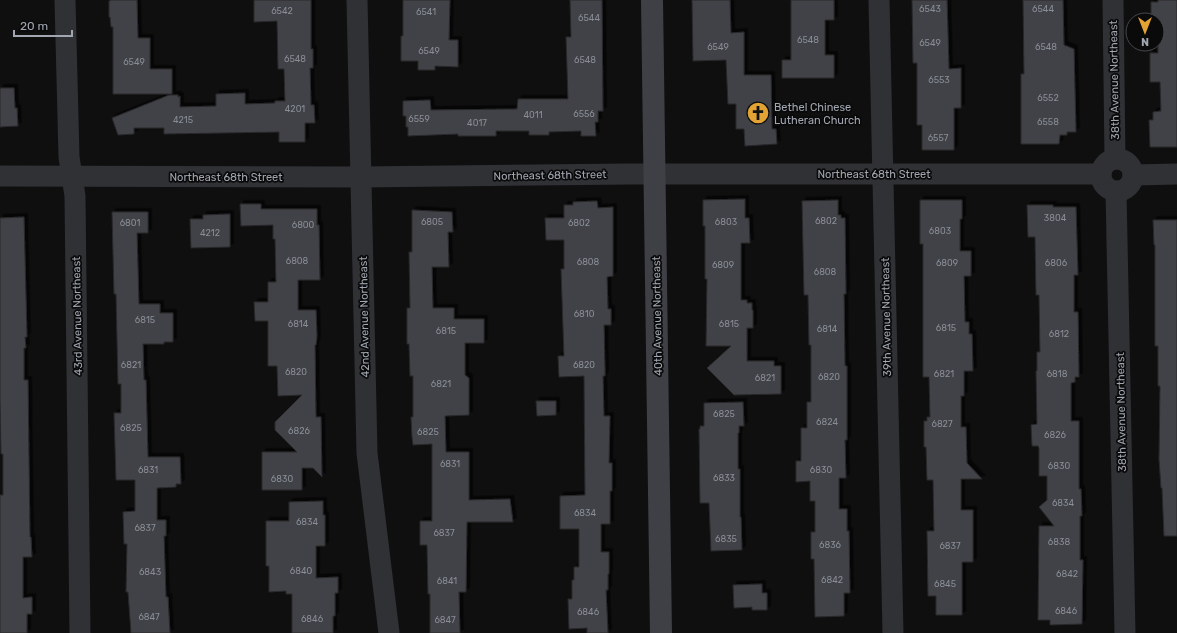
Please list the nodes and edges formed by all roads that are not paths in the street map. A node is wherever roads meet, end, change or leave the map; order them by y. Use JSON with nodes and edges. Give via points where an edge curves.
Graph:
{"nodes":[{"id":1,"x":65,"y":0,"type":"edge"},
{"id":2,"x":357,"y":0,"type":"edge"},
{"id":3,"x":652,"y":0,"type":"edge"},
{"id":4,"x":879,"y":0,"type":"edge"},
{"id":5,"x":1113,"y":0,"type":"edge"},
{"id":6,"x":1116,"y":159,"type":"junction"},
{"id":7,"x":656,"y":174,"type":"junction"},
{"id":8,"x":883,"y":174,"type":"junction"},
{"id":9,"x":1101,"y":174,"type":"junction"},
{"id":10,"x":1177,"y":174,"type":"edge"},
{"id":11,"x":1133,"y":175,"type":"junction"},
{"id":12,"x":0,"y":176,"type":"edge"},
{"id":13,"x":72,"y":177,"type":"junction"},
{"id":14,"x":361,"y":177,"type":"junction"},
{"id":15,"x":1116,"y":191,"type":"junction"},
{"id":16,"x":80,"y":633,"type":"edge"},
{"id":17,"x":389,"y":633,"type":"edge"},
{"id":18,"x":661,"y":633,"type":"edge"},
{"id":19,"x":893,"y":633,"type":"edge"},
{"id":20,"x":1125,"y":633,"type":"edge"}],
"edges":[{"from":1,"to":13,"type":"street","name":"43rd Avenue Northeast","via":[[69,157]]},
{"from":2,"to":14,"type":"street","name":"42nd Avenue Northeast"},
{"from":3,"to":7,"type":"street","name":"40th Avenue Northeast"},
{"from":4,"to":8,"type":"street","name":"39th Avenue Northeast"},
{"from":5,"to":6,"type":"street","name":"38th Avenue Northeast"},
{"from":6,"to":9,"type":"street","via":[[1105,164]]},
{"from":6,"to":11,"type":"street","via":[[1124,160],[1132,168]]},
{"from":7,"to":8,"type":"street","name":"Northeast 68th Street"},
{"from":7,"to":14,"type":"street","name":"Northeast 68th Street"},
{"from":7,"to":18,"type":"street","name":"40th Avenue Northeast"},
{"from":8,"to":9,"type":"street","name":"Northeast 68th Street"},
{"from":8,"to":19,"type":"street","name":"39th Avenue Northeast"},
{"from":9,"to":15,"type":"street","via":[[1104,185]]},
{"from":10,"to":11,"type":"street"},
{"from":11,"to":15,"type":"street","via":[[1128,187]]},
{"from":12,"to":13,"type":"street","name":"Northeast 68th Street"},
{"from":13,"to":14,"type":"street","name":"Northeast 68th Street"},
{"from":13,"to":16,"type":"street","name":"43rd Avenue Northeast","via":[[75,196]]},
{"from":14,"to":17,"type":"street","name":"42nd Avenue Northeast","via":[[367,453]]},
{"from":15,"to":20,"type":"street","name":"38th Avenue Northeast"}]}
